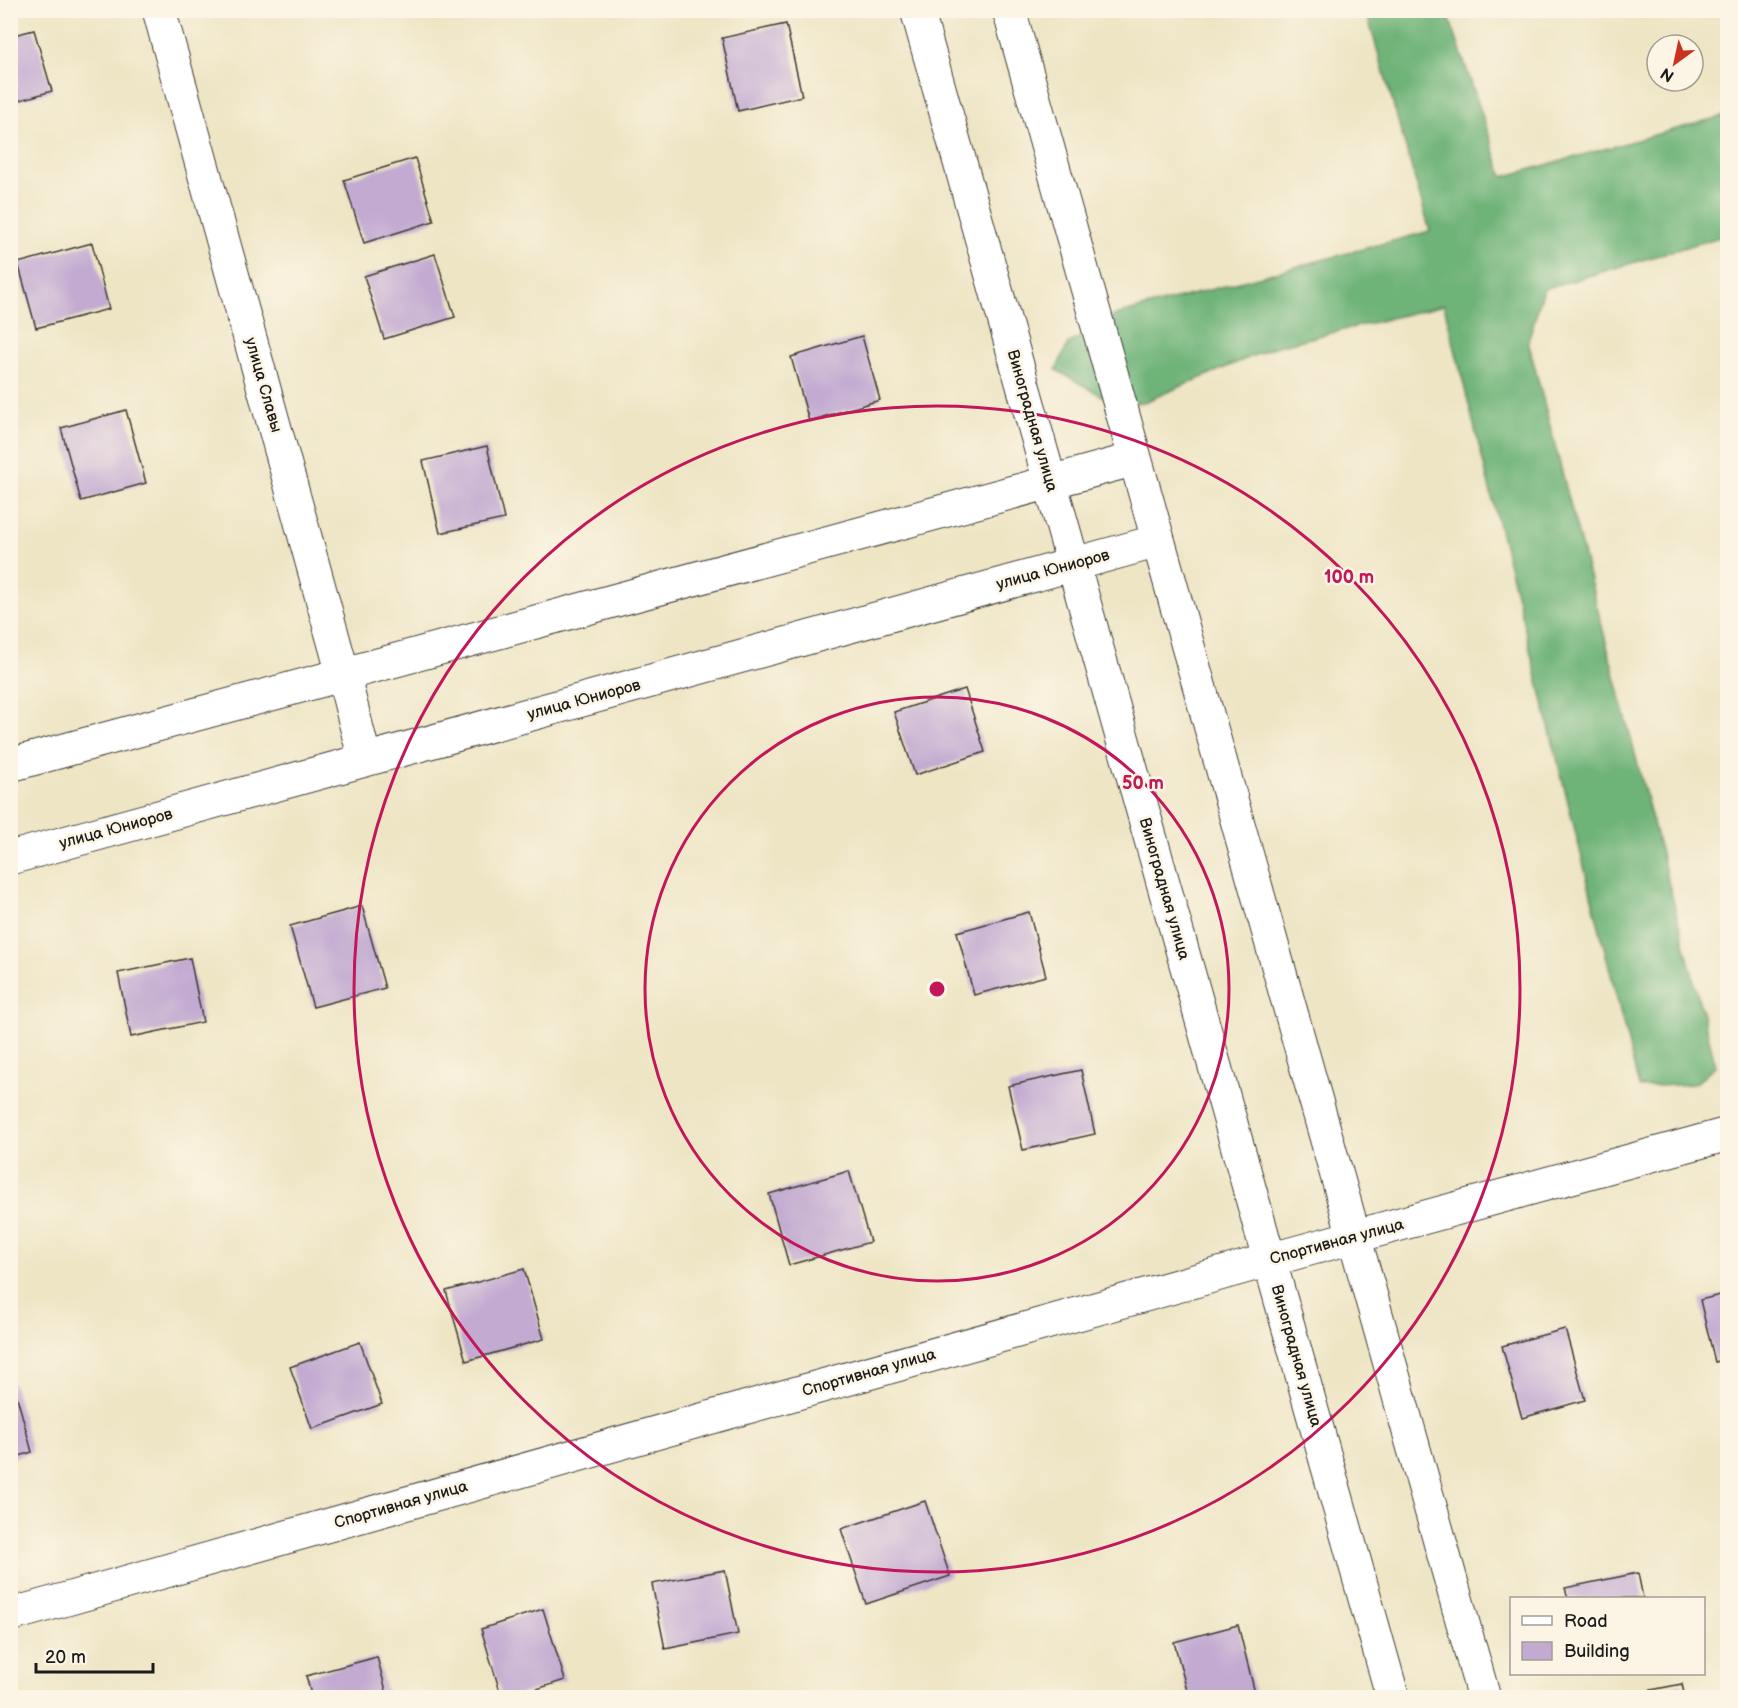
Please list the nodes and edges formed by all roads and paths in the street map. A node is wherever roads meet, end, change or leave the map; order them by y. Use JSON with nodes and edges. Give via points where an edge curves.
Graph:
{"nodes":[{"id":1,"x":159,"y":10,"type":"edge"},
{"id":2,"x":916,"y":10,"type":"edge"},
{"id":3,"x":1009,"y":10,"type":"edge"},
{"id":4,"x":1135,"y":459,"type":"junction"},
{"id":5,"x":1050,"y":482,"type":"junction"},
{"id":6,"x":1158,"y":541,"type":"junction"},
{"id":7,"x":1073,"y":565,"type":"junction"},
{"id":8,"x":343,"y":674,"type":"junction"},
{"id":9,"x":365,"y":760,"type":"junction"},
{"id":10,"x":10,"y":765,"type":"edge"},
{"id":11,"x":10,"y":858,"type":"edge"},
{"id":12,"x":1728,"y":1134,"type":"edge"},
{"id":13,"x":1354,"y":1237,"type":"junction"},
{"id":14,"x":1269,"y":1260,"type":"junction"},
{"id":15,"x":10,"y":1615,"type":"edge"},
{"id":16,"x":1393,"y":1698,"type":"edge"},
{"id":17,"x":1484,"y":1698,"type":"edge"}],
"edges":[{"from":1,"to":8,"type":"street","name":"улица Славы"},
{"from":2,"to":5,"type":"street","name":"Виноградная улица"},
{"from":3,"to":4,"type":"street"},
{"from":4,"to":5,"type":"street"},
{"from":4,"to":6,"type":"street"},
{"from":5,"to":7,"type":"street","name":"Виноградная улица"},
{"from":5,"to":8,"type":"street"},
{"from":6,"to":7,"type":"street","name":"улица Юниоров"},
{"from":6,"to":13,"type":"street"},
{"from":7,"to":9,"type":"street","name":"улица Юниоров"},
{"from":7,"to":14,"type":"street","name":"Виноградная улица"},
{"from":8,"to":9,"type":"street","name":"улица Славы"},
{"from":8,"to":10,"type":"street"},
{"from":9,"to":11,"type":"street","name":"улица Юниоров"},
{"from":12,"to":13,"type":"street","name":"Спортивная улица"},
{"from":13,"to":14,"type":"street","name":"Спортивная улица"},
{"from":13,"to":17,"type":"street"},
{"from":14,"to":15,"type":"street","name":"Спортивная улица"},
{"from":14,"to":16,"type":"street","name":"Виноградная улица"}]}
